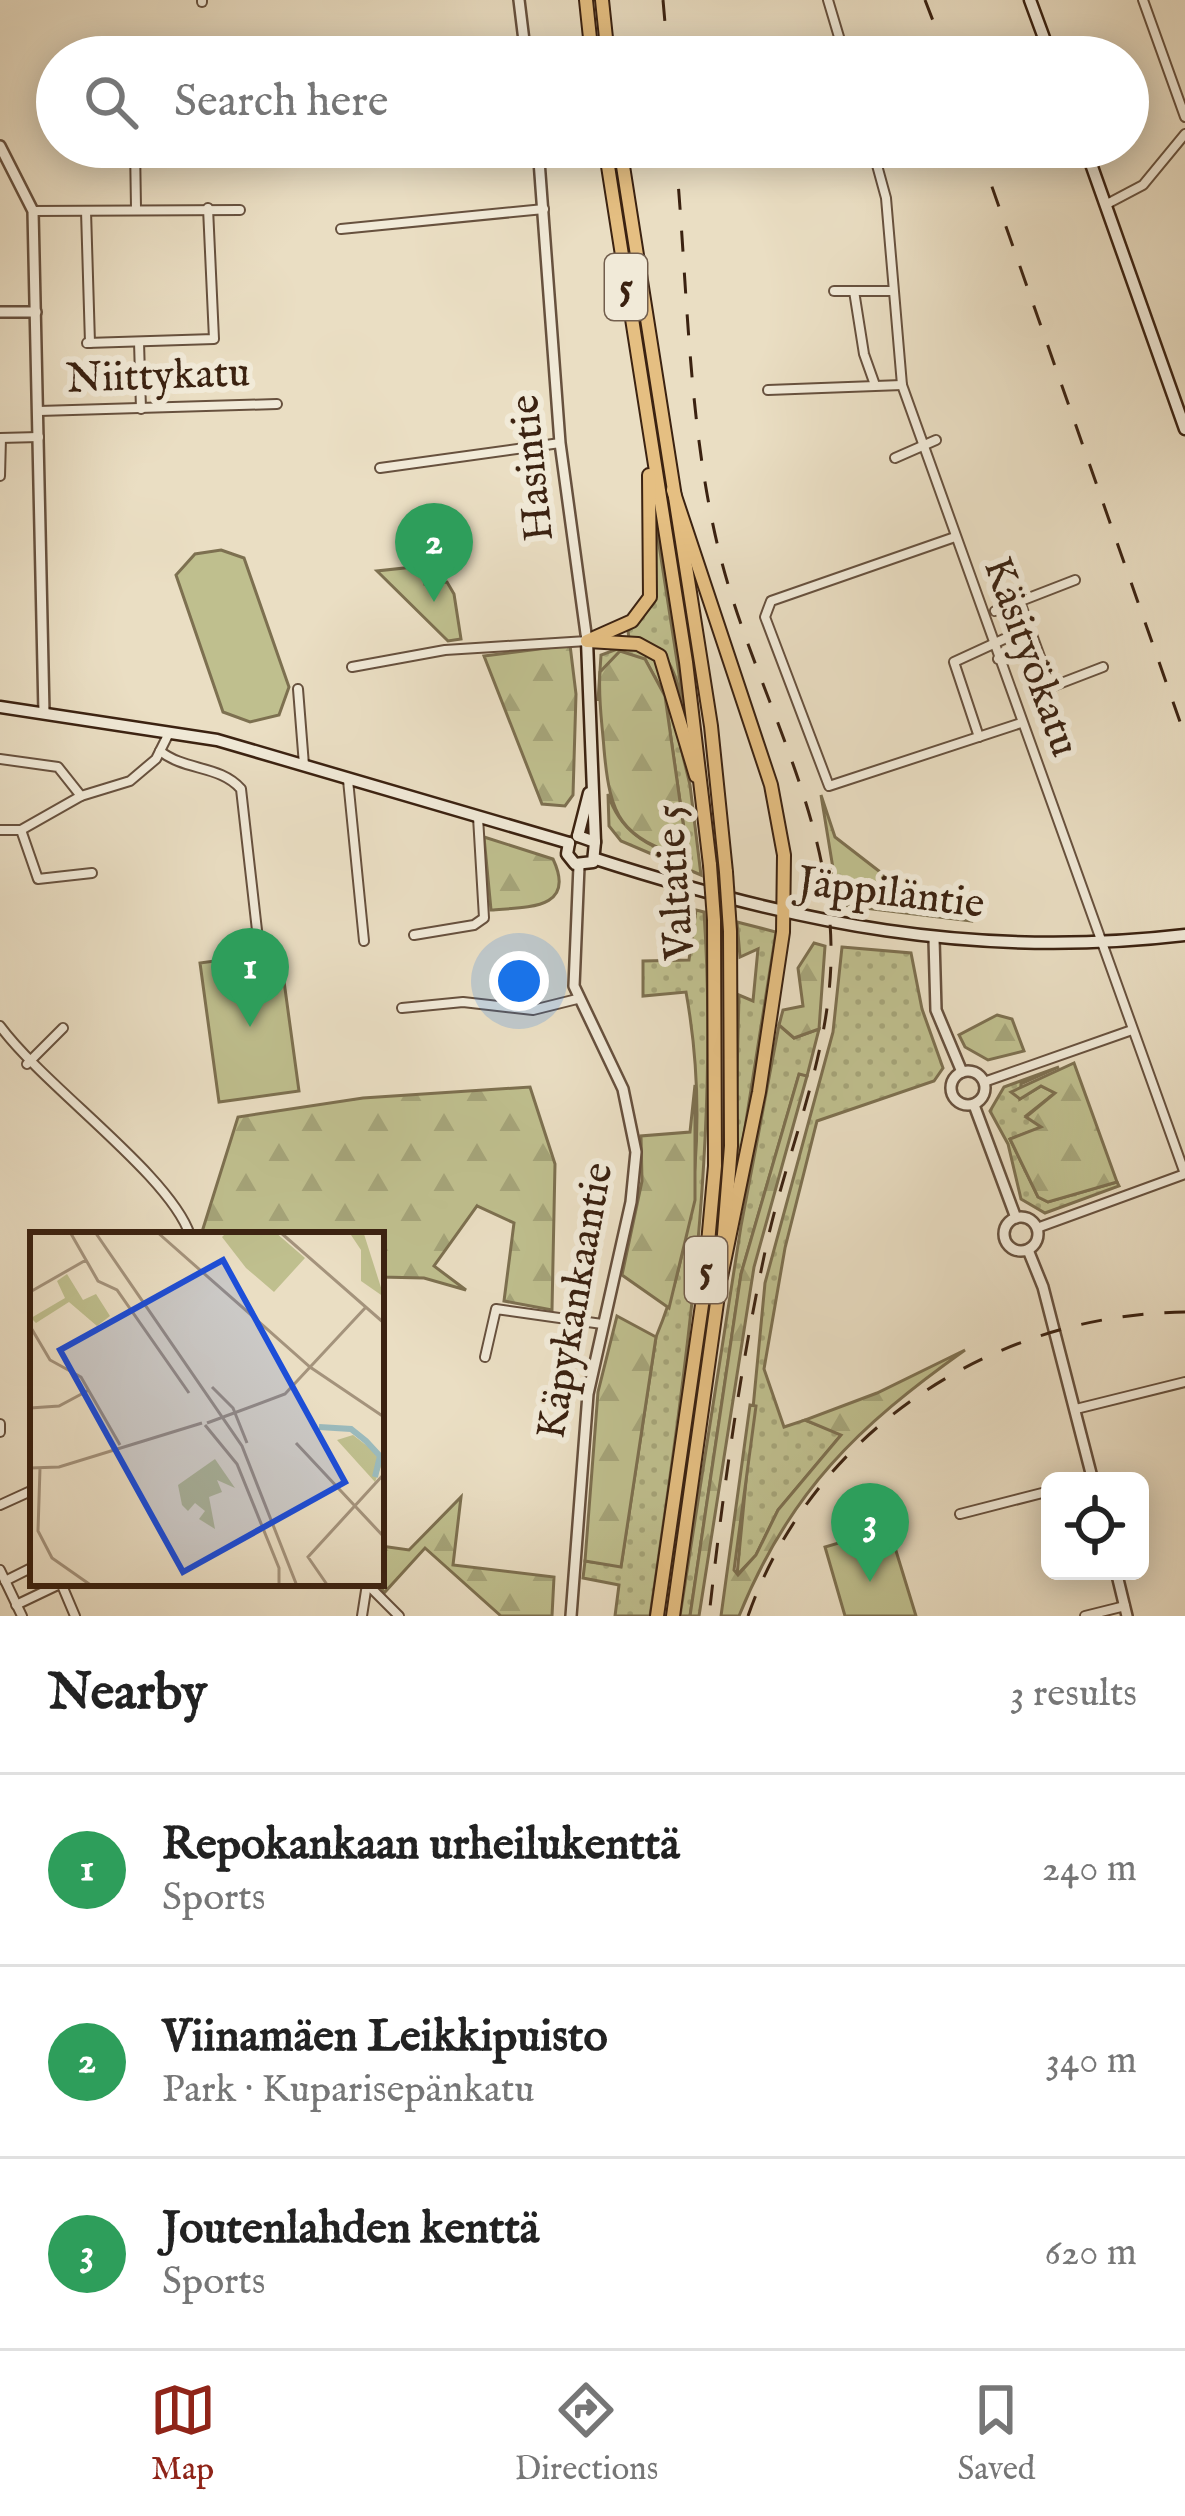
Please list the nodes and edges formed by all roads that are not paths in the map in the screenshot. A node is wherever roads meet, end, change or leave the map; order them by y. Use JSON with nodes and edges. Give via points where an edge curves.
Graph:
{"nodes":[{"id":1,"x":519,"y":0,"type":"edge"},
{"id":2,"x":586,"y":0,"type":"edge"},
{"id":3,"x":602,"y":0,"type":"edge"},
{"id":4,"x":828,"y":0,"type":"edge"},
{"id":5,"x":1030,"y":0,"type":"edge"},
{"id":6,"x":1143,"y":0,"type":"edge"},
{"id":7,"x":523,"y":36,"type":"edge"},
{"id":8,"x":590,"y":36,"type":"edge"},
{"id":9,"x":606,"y":36,"type":"edge"},
{"id":10,"x":839,"y":36,"type":"edge"},
{"id":11,"x":1043,"y":36,"type":"edge"},
{"id":12,"x":1185,"y":117,"type":"edge"},
{"id":13,"x":1185,"y":134,"type":"edge"},
{"id":14,"x":0,"y":146,"type":"edge"},
{"id":15,"x":135,"y":168,"type":"edge"},
{"id":16,"x":540,"y":168,"type":"edge"},
{"id":17,"x":608,"y":168,"type":"edge"},
{"id":18,"x":623,"y":168,"type":"edge"},
{"id":19,"x":878,"y":168,"type":"edge"},
{"id":20,"x":1092,"y":168,"type":"edge"},
{"id":21,"x":1107,"y":204,"type":"junction"},
{"id":22,"x":136,"y":208,"type":"junction"},
{"id":23,"x":208,"y":208,"type":"junction"},
{"id":24,"x":545,"y":209,"type":"junction"},
{"id":25,"x":240,"y":210,"type":"dead end"},
{"id":26,"x":33,"y":211,"type":"junction"},
{"id":27,"x":86,"y":211,"type":"junction"},
{"id":28,"x":341,"y":229,"type":"dead end"},
{"id":29,"x":833,"y":291,"type":"dead end"},
{"id":30,"x":854,"y":291,"type":"junction"},
{"id":31,"x":893,"y":291,"type":"junction"},
{"id":32,"x":0,"y":312,"type":"edge"},
{"id":33,"x":36,"y":312,"type":"junction"},
{"id":34,"x":139,"y":343,"type":"junction"},
{"id":35,"x":902,"y":385,"type":"junction"},
{"id":36,"x":875,"y":386,"type":"junction"},
{"id":37,"x":768,"y":390,"type":"dead end"},
{"id":38,"x":278,"y":404,"type":"dead end"},
{"id":39,"x":141,"y":409,"type":"junction"},
{"id":40,"x":39,"y":411,"type":"junction"},
{"id":41,"x":648,"y":427,"type":"junction"},
{"id":42,"x":1185,"y":427,"type":"edge"},
{"id":43,"x":40,"y":437,"type":"junction"},
{"id":44,"x":1,"y":438,"type":"edge"},
{"id":45,"x":936,"y":440,"type":"dead end"},
{"id":46,"x":560,"y":442,"type":"junction"},
{"id":47,"x":924,"y":446,"type":"junction"},
{"id":48,"x":896,"y":458,"type":"dead end"},
{"id":49,"x":380,"y":468,"type":"dead end"},
{"id":50,"x":0,"y":476,"type":"edge"},
{"id":51,"x":673,"y":490,"type":"junction"},
{"id":52,"x":955,"y":537,"type":"junction"},
{"id":53,"x":1075,"y":580,"type":"dead end"},
{"id":54,"x":1020,"y":602,"type":"junction"},
{"id":55,"x":994,"y":610,"type":"dead end"},
{"id":56,"x":1004,"y":639,"type":"dead end"},
{"id":57,"x":587,"y":641,"type":"junction"},
{"id":58,"x":993,"y":644,"type":"junction"},
{"id":59,"x":1021,"y":649,"type":"dead end"},
{"id":60,"x":998,"y":659,"type":"junction"},
{"id":61,"x":352,"y":667,"type":"dead end"},
{"id":62,"x":1103,"y":667,"type":"dead end"},
{"id":63,"x":298,"y":689,"type":"dead end"},
{"id":64,"x":0,"y":706,"type":"edge"},
{"id":65,"x":44,"y":713,"type":"junction"},
{"id":66,"x":1021,"y":723,"type":"junction"},
{"id":67,"x":170,"y":731,"type":"junction"},
{"id":68,"x":979,"y":737,"type":"junction"},
{"id":69,"x":160,"y":751,"type":"junction"},
{"id":70,"x":0,"y":759,"type":"edge"},
{"id":71,"x":304,"y":765,"type":"junction"},
{"id":72,"x":348,"y":780,"type":"junction"},
{"id":73,"x":592,"y":781,"type":"junction"},
{"id":74,"x":81,"y":796,"type":"junction"},
{"id":75,"x":705,"y":809,"type":"junction"},
{"id":76,"x":478,"y":818,"type":"junction"},
{"id":77,"x":0,"y":830,"type":"edge"},
{"id":78,"x":21,"y":830,"type":"junction"},
{"id":79,"x":573,"y":840,"type":"junction"},
{"id":80,"x":596,"y":842,"type":"junction"},
{"id":81,"x":596,"y":859,"type":"junction"},
{"id":82,"x":579,"y":866,"type":"junction"},
{"id":83,"x":92,"y":873,"type":"dead end"},
{"id":84,"x":785,"y":916,"type":"junction"},
{"id":85,"x":1185,"y":934,"type":"edge"},
{"id":86,"x":415,"y":935,"type":"dead end"},
{"id":87,"x":934,"y":939,"type":"junction"},
{"id":88,"x":364,"y":940,"type":"dead end"},
{"id":89,"x":1099,"y":944,"type":"junction"},
{"id":90,"x":259,"y":948,"type":"dead end"},
{"id":91,"x":578,"y":999,"type":"junction"},
{"id":92,"x":402,"y":1008,"type":"dead end"},
{"id":93,"x":0,"y":1025,"type":"edge"},
{"id":94,"x":63,"y":1028,"type":"dead end"},
{"id":95,"x":1132,"y":1030,"type":"junction"},
{"id":96,"x":28,"y":1064,"type":"junction"},
{"id":97,"x":962,"y":1072,"type":"junction"},
{"id":98,"x":984,"y":1082,"type":"junction"},
{"id":99,"x":974,"y":1105,"type":"junction"},
{"id":100,"x":1185,"y":1174,"type":"edge"},
{"id":101,"x":1016,"y":1218,"type":"junction"},
{"id":102,"x":1037,"y":1228,"type":"junction"},
{"id":103,"x":189,"y":1232,"type":"edge"},
{"id":104,"x":1028,"y":1250,"type":"junction"},
{"id":105,"x":721,"y":1277,"type":"junction"},
{"id":106,"x":602,"y":1324,"type":"junction"},
{"id":107,"x":485,"y":1357,"type":"dead end"},
{"id":108,"x":1185,"y":1382,"type":"edge"},
{"id":109,"x":1076,"y":1408,"type":"junction"},
{"id":110,"x":1091,"y":1472,"type":"edge"},
{"id":111,"x":1041,"y":1494,"type":"edge"},
{"id":112,"x":960,"y":1514,"type":"dead end"},
{"id":113,"x":30,"y":1569,"type":"edge"},
{"id":114,"x":0,"y":1570,"type":"edge"},
{"id":115,"x":1118,"y":1580,"type":"edge"},
{"id":116,"x":5,"y":1581,"type":"junction"},
{"id":117,"x":57,"y":1586,"type":"edge"},
{"id":118,"x":62,"y":1586,"type":"edge"},
{"id":119,"x":367,"y":1586,"type":"edge"},
{"id":120,"x":369,"y":1586,"type":"edge"},
{"id":121,"x":16,"y":1605,"type":"junction"},
{"id":122,"x":1126,"y":1611,"type":"edge"},
{"id":123,"x":22,"y":1616,"type":"edge"},
{"id":124,"x":75,"y":1616,"type":"edge"},
{"id":125,"x":362,"y":1616,"type":"edge"},
{"id":126,"x":399,"y":1616,"type":"edge"},
{"id":127,"x":571,"y":1616,"type":"edge"},
{"id":128,"x":657,"y":1616,"type":"edge"},
{"id":129,"x":673,"y":1616,"type":"edge"},
{"id":130,"x":1085,"y":1616,"type":"edge"}],
"edges":[{"from":1,"to":7,"type":"street"},
{"from":2,"to":8,"type":"highway"},
{"from":3,"to":9,"type":"highway"},
{"from":4,"to":10,"type":"street"},
{"from":5,"to":11,"type":"main road"},
{"from":6,"to":12,"type":"street"},
{"from":13,"to":21,"type":"street","via":[[1143,185]]},
{"from":14,"to":26,"type":"street"},
{"from":15,"to":22,"type":"street"},
{"from":16,"to":24,"type":"street","name":"Hasintie"},
{"from":17,"to":41,"type":"highway","name":"Valtatie 5","number":"5"},
{"from":18,"to":51,"type":"highway","name":"Valtatie 5","number":"5"},
{"from":19,"to":31,"type":"street","name":"Käsityökatu"},
{"from":20,"to":21,"type":"main road"},
{"from":21,"to":42,"type":"main road"},
{"from":22,"to":23,"type":"street"},
{"from":22,"to":27,"type":"street"},
{"from":23,"to":25,"type":"street"},
{"from":23,"to":34,"type":"street","via":[[214,339]]},
{"from":24,"to":28,"type":"street"},
{"from":24,"to":46,"type":"street","name":"Hasintie"},
{"from":26,"to":27,"type":"street"},
{"from":26,"to":33,"type":"street"},
{"from":27,"to":34,"type":"street","via":[[89,343]]},
{"from":29,"to":30,"type":"street"},
{"from":30,"to":31,"type":"street"},
{"from":30,"to":36,"type":"street"},
{"from":31,"to":35,"type":"street","name":"Käsityökatu"},
{"from":32,"to":33,"type":"street"},
{"from":33,"to":40,"type":"street"},
{"from":34,"to":39,"type":"street"},
{"from":35,"to":36,"type":"street"},
{"from":35,"to":47,"type":"street","name":"Käsityökatu"},
{"from":36,"to":37,"type":"street"},
{"from":38,"to":39,"type":"street","name":"Niittykatu"},
{"from":39,"to":40,"type":"street","name":"Niittykatu"},
{"from":40,"to":43,"type":"street"},
{"from":41,"to":57,"type":"highway","via":[[650,597],[632,621]]},
{"from":41,"to":75,"type":"highway","name":"Valtatie 5","number":"5"},
{"from":43,"to":44,"type":"street"},
{"from":43,"to":65,"type":"street"},
{"from":44,"to":50,"type":"street"},
{"from":45,"to":47,"type":"street"},
{"from":46,"to":49,"type":"street"},
{"from":46,"to":57,"type":"street","name":"Hasintie"},
{"from":47,"to":48,"type":"street"},
{"from":47,"to":52,"type":"street","name":"Käsityökatu"},
{"from":51,"to":84,"type":"highway","via":[[771,784]]},
{"from":51,"to":105,"type":"highway","name":"Valtatie 5","number":"5","bridge":true,"via":[[711,726],[730,931],[731,1147]]},
{"from":52,"to":58,"type":"street","name":"Käsityökatu"},
{"from":52,"to":68,"type":"street","via":[[771,601],[765,617],[829,786]]},
{"from":53,"to":54,"type":"street"},
{"from":54,"to":55,"type":"street"},
{"from":54,"to":62,"type":"street","via":[[1051,687]]},
{"from":56,"to":58,"type":"street"},
{"from":57,"to":61,"type":"street","via":[[445,650]]},
{"from":57,"to":73,"type":"main road","name":"Hasintie"},
{"from":57,"to":75,"type":"highway","via":[[638,644],[660,656]]},
{"from":58,"to":60,"type":"street","name":"Käsityökatu"},
{"from":58,"to":68,"type":"street","via":[[954,662]]},
{"from":59,"to":60,"type":"street"},
{"from":60,"to":66,"type":"street","name":"Käsityökatu"},
{"from":63,"to":71,"type":"street"},
{"from":64,"to":65,"type":"main road"},
{"from":65,"to":67,"type":"main road"},
{"from":66,"to":68,"type":"street"},
{"from":66,"to":89,"type":"street","name":"Käsityökatu"},
{"from":67,"to":69,"type":"street"},
{"from":67,"to":71,"type":"main road"},
{"from":69,"to":74,"type":"street","via":[[130,781]]},
{"from":69,"to":90,"type":"street","via":[[241,789]]},
{"from":70,"to":74,"type":"street","via":[[58,767]]},
{"from":71,"to":72,"type":"main road"},
{"from":72,"to":76,"type":"main road"},
{"from":72,"to":88,"type":"street"},
{"from":73,"to":79,"type":"main road","name":"Hasintie"},
{"from":73,"to":80,"type":"main road","name":"Hasintie"},
{"from":74,"to":78,"type":"street"},
{"from":75,"to":128,"type":"highway","name":"Valtatie 5","number":"5","bridge":true,"via":[[714,920],[712,1204]]},
{"from":76,"to":79,"type":"main road"},
{"from":76,"to":86,"type":"street","via":[[485,915],[474,925]]},
{"from":77,"to":78,"type":"street"},
{"from":78,"to":83,"type":"street","via":[[38,879]]},
{"from":79,"to":80,"type":"main road"},
{"from":79,"to":82,"type":"main road","via":[[569,858]]},
{"from":80,"to":81,"type":"main road","name":"Hasintie"},
{"from":81,"to":82,"type":"main road"},
{"from":81,"to":84,"type":"main road","name":"Jäppiläntie"},
{"from":82,"to":91,"type":"street","name":"Käpykankaantie"},
{"from":84,"to":87,"type":"main road","name":"Jäppiläntie"},
{"from":84,"to":105,"type":"highway"},
{"from":85,"to":89,"type":"main road","name":"Jäppiläntie"},
{"from":87,"to":89,"type":"main road","name":"Jäppiläntie"},
{"from":87,"to":97,"type":"street","via":[[936,1010]]},
{"from":89,"to":95,"type":"street","name":"Käsityökatu"},
{"from":91,"to":92,"type":"street","via":[[524,1010],[464,1002]]},
{"from":91,"to":106,"type":"street","name":"Käpykankaantie","via":[[622,1089],[636,1152]]},
{"from":93,"to":96,"type":"street"},
{"from":94,"to":96,"type":"street"},
{"from":95,"to":98,"type":"street"},
{"from":95,"to":100,"type":"street","name":"Käsityökatu"},
{"from":96,"to":103,"type":"street","via":[[142,1171]]},
{"from":97,"to":98,"type":"street"},
{"from":97,"to":99,"type":"street","via":[[952,1094]]},
{"from":98,"to":99,"type":"street"},
{"from":99,"to":101,"type":"street"},
{"from":100,"to":102,"type":"street"},
{"from":101,"to":102,"type":"street"},
{"from":101,"to":104,"type":"street","via":[[1004,1240],[1012,1250]]},
{"from":102,"to":104,"type":"street"},
{"from":104,"to":109,"type":"street"},
{"from":105,"to":129,"type":"highway","name":"Valtatie 5","number":"5"},
{"from":106,"to":107,"type":"street","via":[[496,1309]]},
{"from":106,"to":127,"type":"street","name":"Käpykankaantie","via":[[583,1440]]},
{"from":108,"to":109,"type":"street"},
{"from":109,"to":110,"type":"street"},
{"from":111,"to":112,"type":"street"},
{"from":113,"to":116,"type":"street"},
{"from":114,"to":116,"type":"street"},
{"from":115,"to":122,"type":"street"},
{"from":116,"to":121,"type":"street"},
{"from":117,"to":121,"type":"street"},
{"from":118,"to":124,"type":"street"},
{"from":119,"to":125,"type":"street"},
{"from":120,"to":126,"type":"street"},
{"from":121,"to":123,"type":"street"},
{"from":122,"to":130,"type":"street"}]}
